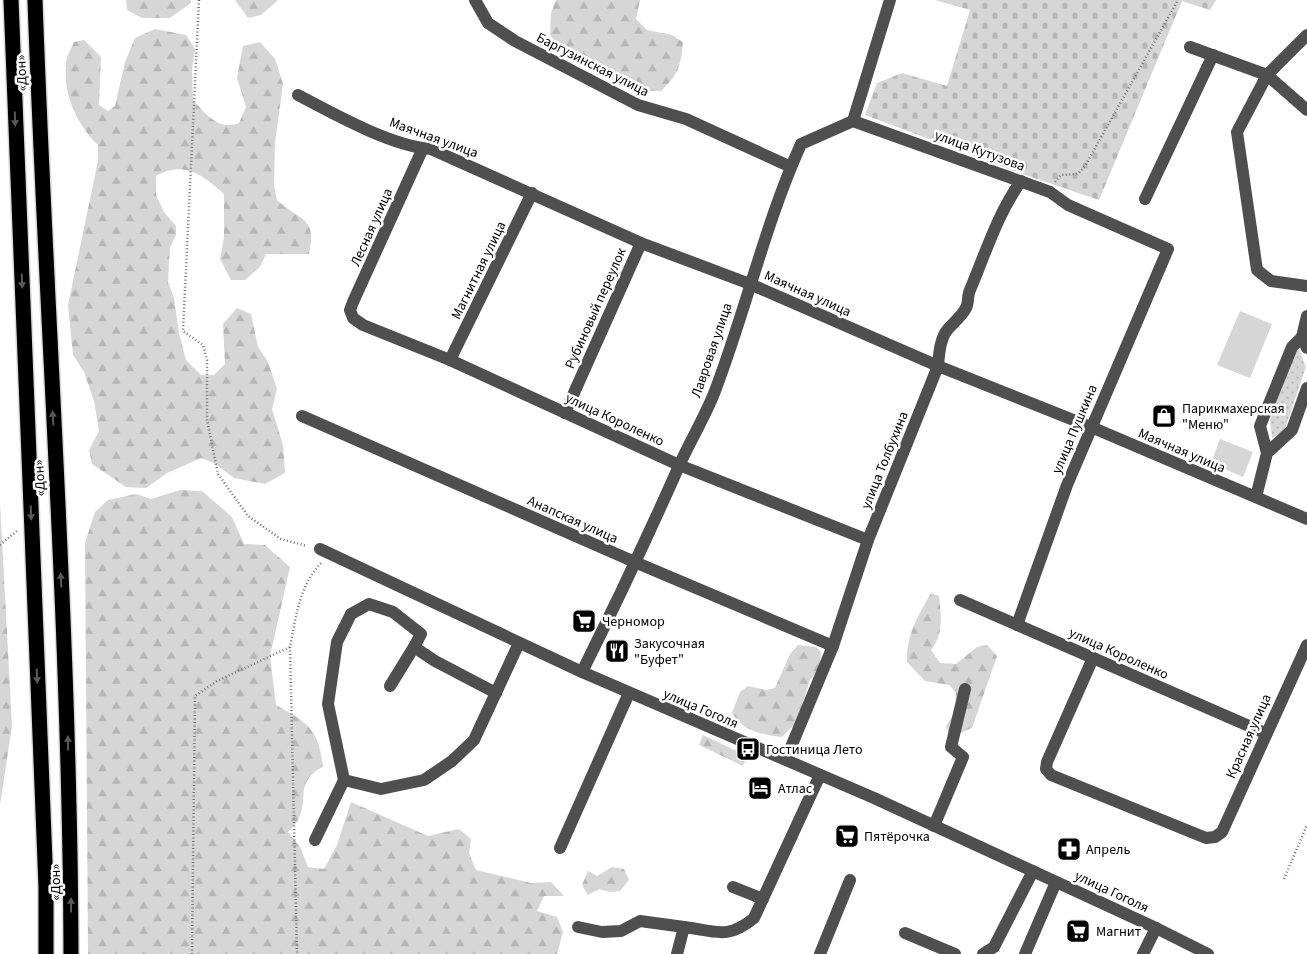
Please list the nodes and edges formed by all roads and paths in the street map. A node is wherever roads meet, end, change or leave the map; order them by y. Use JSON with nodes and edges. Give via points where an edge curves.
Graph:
{"nodes":[{"id":1,"x":10,"y":0,"type":"edge"},
{"id":2,"x":35,"y":0,"type":"edge"},
{"id":3,"x":199,"y":0,"type":"edge"},
{"id":4,"x":1178,"y":0,"type":"edge"},
{"id":5,"x":476,"y":3,"type":"edge"},
{"id":6,"x":889,"y":5,"type":"edge"},
{"id":7,"x":1307,"y":35,"type":"edge"},
{"id":8,"x":1190,"y":47,"type":"dead end"},
{"id":9,"x":1213,"y":55,"type":"junction"},
{"id":10,"x":1267,"y":75,"type":"junction"},
{"id":11,"x":298,"y":95,"type":"dead end"},
{"id":12,"x":1307,"y":110,"type":"edge"},
{"id":13,"x":853,"y":120,"type":"junction"},
{"id":14,"x":423,"y":148,"type":"junction"},
{"id":15,"x":791,"y":167,"type":"junction"},
{"id":16,"x":1021,"y":181,"type":"junction"},
{"id":17,"x":1050,"y":192,"type":"junction"},
{"id":18,"x":532,"y":193,"type":"junction"},
{"id":19,"x":1145,"y":199,"type":"dead end"},
{"id":20,"x":641,"y":243,"type":"junction"},
{"id":21,"x":1168,"y":249,"type":"joint"},
{"id":22,"x":750,"y":284,"type":"junction"},
{"id":23,"x":1307,"y":286,"type":"edge"},
{"id":24,"x":1307,"y":316,"type":"edge"},
{"id":25,"x":353,"y":318,"type":"joint"},
{"id":26,"x":1304,"y":343,"type":"edge"},
{"id":27,"x":450,"y":360,"type":"junction"},
{"id":28,"x":938,"y":366,"type":"junction"},
{"id":29,"x":1307,"y":388,"type":"edge"},
{"id":30,"x":565,"y":412,"type":"junction"},
{"id":31,"x":302,"y":416,"type":"dead end"},
{"id":32,"x":1091,"y":427,"type":"junction"},
{"id":33,"x":1267,"y":453,"type":"junction"},
{"id":34,"x":679,"y":465,"type":"junction"},
{"id":35,"x":1256,"y":497,"type":"junction"},
{"id":36,"x":1307,"y":519,"type":"edge"},
{"id":37,"x":19,"y":529,"type":"dead end"},
{"id":38,"x":868,"y":540,"type":"junction"},
{"id":39,"x":0,"y":545,"type":"edge"},
{"id":40,"x":325,"y":551,"type":"junction"},
{"id":41,"x":636,"y":563,"type":"junction"},
{"id":42,"x":960,"y":600,"type":"dead end"},
{"id":43,"x":1017,"y":625,"type":"junction"},
{"id":44,"x":519,"y":643,"type":"junction"},
{"id":45,"x":1307,"y":644,"type":"edge"},
{"id":46,"x":414,"y":646,"type":"junction"},
{"id":47,"x":833,"y":646,"type":"junction"},
{"id":48,"x":290,"y":647,"type":"junction"},
{"id":49,"x":1093,"y":658,"type":"junction"},
{"id":50,"x":582,"y":672,"type":"junction"},
{"id":51,"x":390,"y":686,"type":"dead end"},
{"id":52,"x":965,"y":689,"type":"dead end"},
{"id":53,"x":496,"y":693,"type":"junction"},
{"id":54,"x":629,"y":693,"type":"junction"},
{"id":55,"x":1265,"y":733,"type":"junction"},
{"id":56,"x":786,"y":759,"type":"junction"},
{"id":57,"x":820,"y":775,"type":"junction"},
{"id":58,"x":344,"y":780,"type":"junction"},
{"id":59,"x":1307,"y":825,"type":"edge"},
{"id":60,"x":934,"y":826,"type":"junction"},
{"id":61,"x":315,"y":840,"type":"dead end"},
{"id":62,"x":560,"y":848,"type":"dead end"},
{"id":63,"x":1033,"y":871,"type":"junction"},
{"id":64,"x":1284,"y":879,"type":"dead end"},
{"id":65,"x":850,"y":880,"type":"dead end"},
{"id":66,"x":1056,"y":882,"type":"junction"},
{"id":67,"x":733,"y":887,"type":"dead end"},
{"id":68,"x":763,"y":899,"type":"junction"},
{"id":69,"x":578,"y":927,"type":"dead end"},
{"id":70,"x":684,"y":927,"type":"junction"},
{"id":71,"x":1156,"y":928,"type":"junction"},
{"id":72,"x":905,"y":933,"type":"dead end"},
{"id":73,"x":989,"y":952,"type":"edge"},
{"id":74,"x":46,"y":954,"type":"edge"},
{"id":75,"x":72,"y":954,"type":"edge"},
{"id":76,"x":192,"y":954,"type":"edge"},
{"id":77,"x":297,"y":954,"type":"edge"},
{"id":78,"x":677,"y":954,"type":"edge"},
{"id":79,"x":820,"y":954,"type":"edge"},
{"id":80,"x":955,"y":954,"type":"edge"},
{"id":81,"x":1025,"y":954,"type":"edge"},
{"id":82,"x":1143,"y":954,"type":"edge"},
{"id":83,"x":1208,"y":954,"type":"edge"}],
"edges":[{"from":1,"to":74,"type":"highway","name":"«Дон»","one_way":true,"via":[[46,887]]},
{"from":75,"to":2,"type":"highway","name":"«Дон»","one_way":true,"via":[[68,710],[42,211]]},
{"from":3,"to":40,"type":"path","via":[[183,331],[203,345],[207,360],[207,420],[218,474],[248,516],[280,540]]},
{"from":4,"to":17,"type":"path","via":[[1084,166],[1078,174],[1060,175]]},
{"from":5,"to":15,"type":"street","name":"Баргузинская улица","via":[[488,23],[515,41],[629,100],[686,119]]},
{"from":6,"to":13,"type":"street"},
{"from":7,"to":10,"type":"street"},
{"from":8,"to":9,"type":"street"},
{"from":9,"to":10,"type":"street"},
{"from":9,"to":19,"type":"street"},
{"from":10,"to":12,"type":"street"},
{"from":10,"to":23,"type":"street","via":[[1238,132],[1258,270],[1271,281]]},
{"from":11,"to":14,"type":"street","name":"Маячная улица","via":[[396,140]]},
{"from":13,"to":15,"type":"street","via":[[801,144]]},
{"from":13,"to":16,"type":"street","name":"улица Кутузова"},
{"from":14,"to":18,"type":"street","name":"Маячная улица"},
{"from":14,"to":25,"type":"street","name":"Лесная улица","via":[[353,302],[350,310]]},
{"from":15,"to":22,"type":"street","name":"Лавровая улица"},
{"from":16,"to":17,"type":"street","name":"улица Кутузова"},
{"from":16,"to":28,"type":"street","name":"улица Толбухина","via":[[993,230],[968,294],[967,306],[960,318],[946,330]]},
{"from":17,"to":21,"type":"street","name":"улица Кутузова","via":[[1068,205]]},
{"from":18,"to":20,"type":"street","name":"Маячная улица"},
{"from":18,"to":27,"type":"street","name":"Магнитная улица"},
{"from":20,"to":22,"type":"street","name":"Маячная улица"},
{"from":20,"to":30,"type":"street","name":"Рубиновый переулок"},
{"from":21,"to":32,"type":"street","name":"улица Пушкина"},
{"from":22,"to":28,"type":"street","name":"Маячная улица"},
{"from":22,"to":34,"type":"street","name":"Лавровая улица","via":[[715,392]]},
{"from":24,"to":26,"type":"street"},
{"from":25,"to":27,"type":"street","name":"улица Короленко"},
{"from":26,"to":33,"type":"street","via":[[1292,347],[1260,426]]},
{"from":27,"to":30,"type":"street","name":"улица Короленко"},
{"from":28,"to":32,"type":"street","name":"Маячная улица"},
{"from":28,"to":38,"type":"street","name":"улица Толбухина"},
{"from":29,"to":33,"type":"street","via":[[1292,430]]},
{"from":30,"to":34,"type":"street","name":"улица Короленко"},
{"from":31,"to":41,"type":"street","name":"Анапская улица"},
{"from":32,"to":35,"type":"street","name":"Маячная улица"},
{"from":32,"to":43,"type":"street","name":"улица Пушкина"},
{"from":33,"to":35,"type":"street"},
{"from":34,"to":38,"type":"street","name":"улица Короленко"},
{"from":34,"to":41,"type":"street","name":"Лавровая улица"},
{"from":35,"to":36,"type":"street","name":"Маячная улица"},
{"from":37,"to":39,"type":"path"},
{"from":38,"to":47,"type":"street","name":"улица Толбухина"},
{"from":40,"to":44,"type":"street","name":"улица Гоголя"},
{"from":40,"to":48,"type":"path","via":[[301,594]]},
{"from":41,"to":47,"type":"street","name":"Анапская улица"},
{"from":41,"to":50,"type":"street","name":"Лавровая улица"},
{"from":42,"to":43,"type":"street","name":"улица Короленко"},
{"from":43,"to":49,"type":"street","name":"улица Короленко"},
{"from":44,"to":50,"type":"street","name":"улица Гоголя"},
{"from":44,"to":53,"type":"street"},
{"from":45,"to":55,"type":"street","name":"Красная улица"},
{"from":46,"to":51,"type":"street"},
{"from":46,"to":53,"type":"street","via":[[435,661]]},
{"from":46,"to":58,"type":"street","via":[[421,634],[394,612],[369,604],[351,614],[337,642],[328,704]]},
{"from":47,"to":56,"type":"street","name":"улица Толбухина"},
{"from":48,"to":76,"type":"path","via":[[217,681],[195,696]]},
{"from":48,"to":77,"type":"path"},
{"from":49,"to":55,"type":"street","name":"улица Короленко"},
{"from":49,"to":55,"type":"street","name":"Красная улица","via":[[1047,762],[1046,769],[1051,776],[1206,838],[1214,837],[1222,832]]},
{"from":50,"to":54,"type":"street","name":"улица Гоголя"},
{"from":52,"to":60,"type":"street","via":[[951,747],[963,757]]},
{"from":53,"to":58,"type":"street","via":[[474,740],[452,761],[424,780],[381,789]]},
{"from":54,"to":56,"type":"street","name":"улица Гоголя"},
{"from":54,"to":62,"type":"street"},
{"from":56,"to":57,"type":"street","name":"улица Гоголя"},
{"from":57,"to":60,"type":"street","name":"улица Гоголя"},
{"from":57,"to":68,"type":"street"},
{"from":58,"to":61,"type":"street"},
{"from":59,"to":64,"type":"path"},
{"from":60,"to":63,"type":"street","name":"улица Гоголя"},
{"from":63,"to":66,"type":"street","name":"улица Гоголя"},
{"from":63,"to":73,"type":"street"},
{"from":65,"to":79,"type":"street"},
{"from":66,"to":71,"type":"street","name":"улица Гоголя"},
{"from":66,"to":81,"type":"street"},
{"from":67,"to":68,"type":"street"},
{"from":68,"to":70,"type":"street","via":[[754,918],[742,928],[727,933]]},
{"from":69,"to":70,"type":"street","via":[[602,932],[621,931],[640,921]]},
{"from":70,"to":78,"type":"street"},
{"from":71,"to":82,"type":"street"},
{"from":71,"to":83,"type":"street","name":"улица Гоголя"},
{"from":72,"to":80,"type":"street"}]}
